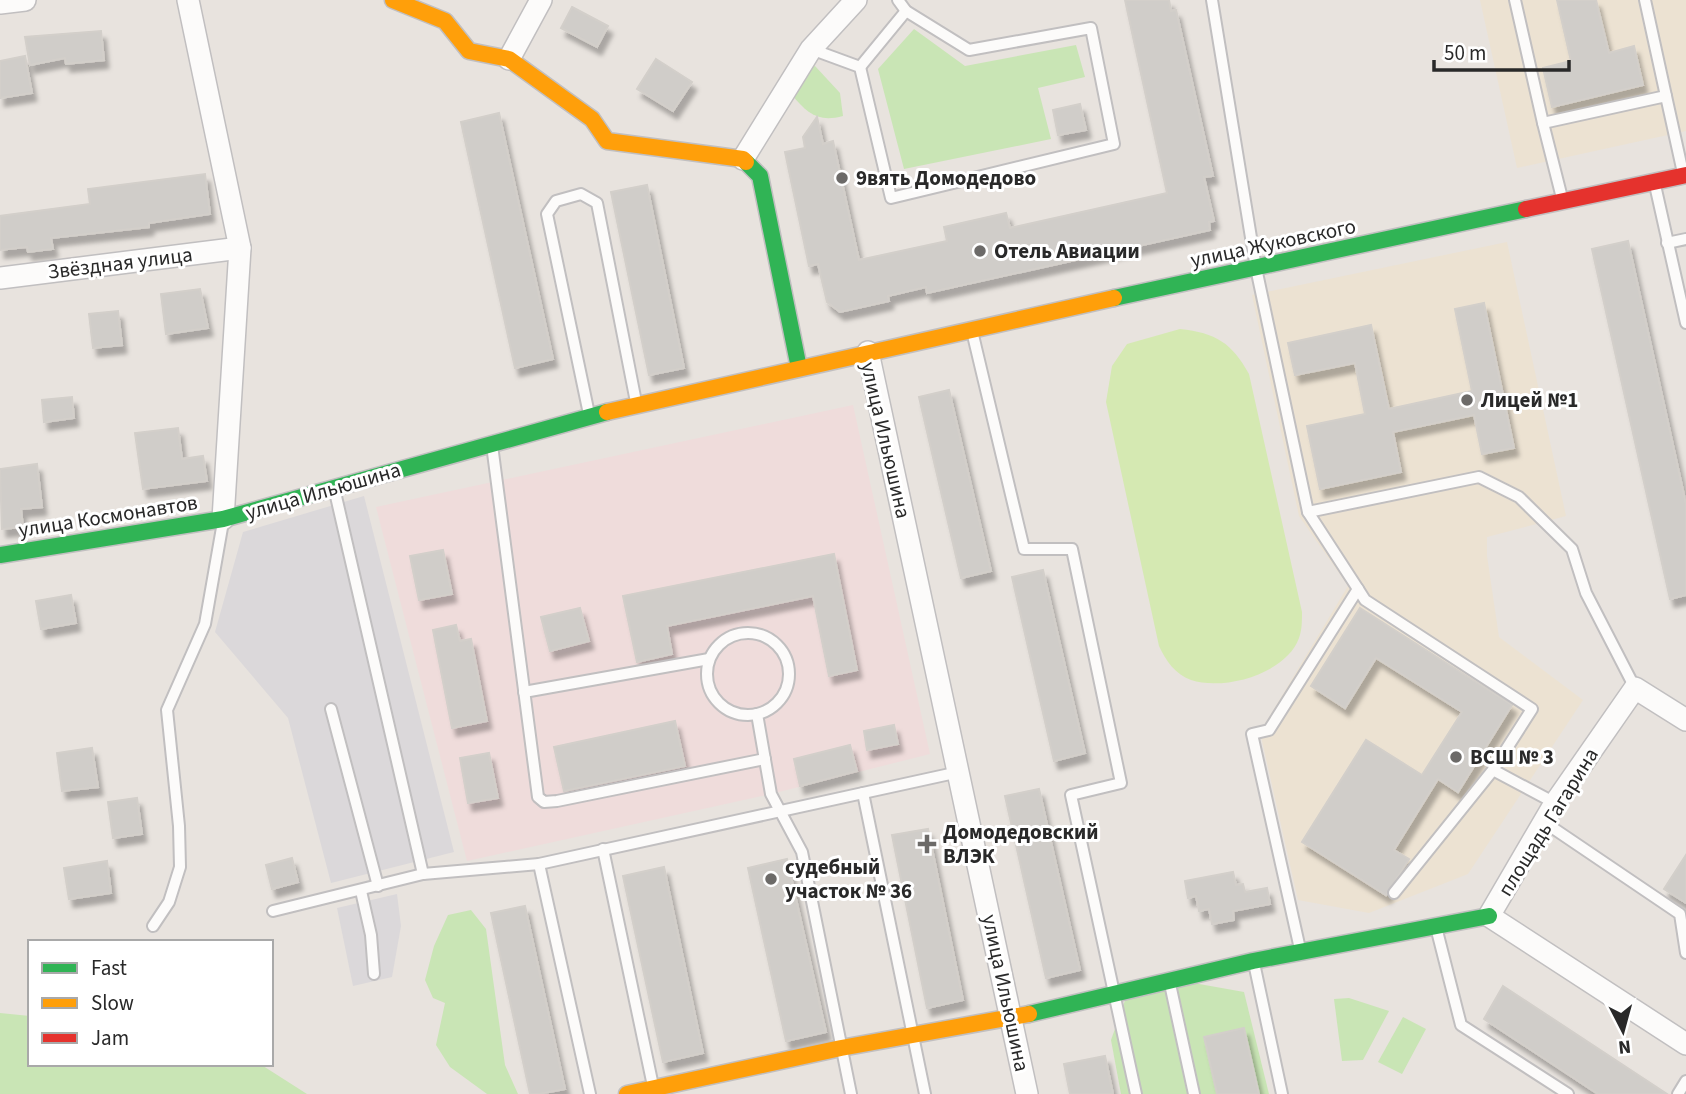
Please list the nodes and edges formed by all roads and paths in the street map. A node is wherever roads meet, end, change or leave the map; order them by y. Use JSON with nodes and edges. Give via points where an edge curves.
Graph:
{"nodes":[{"id":1,"x":25,"y":0,"type":"edge"},
{"id":2,"x":188,"y":0,"type":"edge"},
{"id":3,"x":393,"y":0,"type":"edge"},
{"id":4,"x":541,"y":0,"type":"edge"},
{"id":5,"x":856,"y":0,"type":"edge"},
{"id":6,"x":898,"y":0,"type":"edge"},
{"id":7,"x":1212,"y":0,"type":"edge"},
{"id":8,"x":1515,"y":0,"type":"edge"},
{"id":9,"x":1645,"y":0,"type":"edge"},
{"id":10,"x":0,"y":3,"type":"edge"},
{"id":11,"x":906,"y":11,"type":"junction"},
{"id":12,"x":811,"y":49,"type":"junction"},
{"id":13,"x":509,"y":60,"type":"junction"},
{"id":14,"x":860,"y":68,"type":"junction"},
{"id":15,"x":1666,"y":96,"type":"junction"},
{"id":16,"x":1543,"y":123,"type":"junction"},
{"id":17,"x":743,"y":159,"type":"junction"},
{"id":18,"x":1685,"y":175,"type":"edge"},
{"id":19,"x":1654,"y":182,"type":"junction"},
{"id":20,"x":1563,"y":202,"type":"junction"},
{"id":21,"x":1686,"y":239,"type":"edge"},
{"id":22,"x":1667,"y":243,"type":"junction"},
{"id":23,"x":240,"y":248,"type":"junction"},
{"id":24,"x":1256,"y":268,"type":"junction"},
{"id":25,"x":0,"y":278,"type":"edge"},
{"id":26,"x":1684,"y":309,"type":"edge"},
{"id":27,"x":1686,"y":323,"type":"edge"},
{"id":28,"x":971,"y":329,"type":"junction"},
{"id":29,"x":869,"y":352,"type":"junction"},
{"id":30,"x":799,"y":368,"type":"junction"},
{"id":31,"x":636,"y":406,"type":"junction"},
{"id":32,"x":589,"y":416,"type":"junction"},
{"id":33,"x":492,"y":442,"type":"junction"},
{"id":34,"x":334,"y":487,"type":"junction"},
{"id":35,"x":1308,"y":512,"type":"junction"},
{"id":36,"x":223,"y":519,"type":"junction"},
{"id":37,"x":0,"y":555,"type":"edge"},
{"id":38,"x":1358,"y":589,"type":"junction"},
{"id":39,"x":709,"y":659,"type":"junction"},
{"id":40,"x":1635,"y":688,"type":"junction"},
{"id":41,"x":524,"y":692,"type":"junction"},
{"id":42,"x":331,"y":709,"type":"dead end"},
{"id":43,"x":757,"y":714,"type":"junction"},
{"id":44,"x":1686,"y":720,"type":"edge"},
{"id":45,"x":765,"y":759,"type":"junction"},
{"id":46,"x":1493,"y":770,"type":"junction"},
{"id":47,"x":959,"y":772,"type":"junction"},
{"id":48,"x":863,"y":793,"type":"junction"},
{"id":49,"x":1555,"y":803,"type":"junction"},
{"id":50,"x":780,"y":812,"type":"junction"},
{"id":51,"x":1544,"y":822,"type":"junction"},
{"id":52,"x":603,"y":849,"type":"junction"},
{"id":53,"x":539,"y":864,"type":"junction"},
{"id":54,"x":423,"y":874,"type":"junction"},
{"id":55,"x":378,"y":886,"type":"junction"},
{"id":56,"x":361,"y":891,"type":"junction"},
{"id":57,"x":1394,"y":893,"type":"dead end"},
{"id":58,"x":273,"y":911,"type":"dead end"},
{"id":59,"x":1489,"y":916,"type":"junction"},
{"id":60,"x":1436,"y":925,"type":"junction"},
{"id":61,"x":153,"y":926,"type":"dead end"},
{"id":62,"x":1301,"y":951,"type":"junction"},
{"id":63,"x":1686,"y":953,"type":"edge"},
{"id":64,"x":1253,"y":961,"type":"junction"},
{"id":65,"x":374,"y":974,"type":"dead end"},
{"id":66,"x":1168,"y":979,"type":"junction"},
{"id":67,"x":1114,"y":991,"type":"junction"},
{"id":68,"x":1011,"y":1017,"type":"junction"},
{"id":69,"x":913,"y":1034,"type":"junction"},
{"id":70,"x":1686,"y":1044,"type":"edge"},
{"id":71,"x":841,"y":1048,"type":"junction"},
{"id":72,"x":1686,"y":1081,"type":"edge"},
{"id":73,"x":654,"y":1088,"type":"junction"},
{"id":74,"x":590,"y":1094,"type":"edge"},
{"id":75,"x":627,"y":1094,"type":"edge"},
{"id":76,"x":851,"y":1094,"type":"edge"},
{"id":77,"x":925,"y":1094,"type":"edge"},
{"id":78,"x":1027,"y":1094,"type":"edge"},
{"id":79,"x":1136,"y":1094,"type":"edge"},
{"id":80,"x":1194,"y":1094,"type":"edge"},
{"id":81,"x":1282,"y":1094,"type":"edge"},
{"id":82,"x":1568,"y":1094,"type":"edge"},
{"id":83,"x":1678,"y":1094,"type":"edge"}],
"edges":[{"from":1,"to":10,"type":"street"},
{"from":2,"to":23,"type":"street"},
{"from":3,"to":13,"type":"street","via":[[445,21],[469,51]]},
{"from":4,"to":13,"type":"street"},
{"from":5,"to":12,"type":"street"},
{"from":6,"to":11,"type":"lane"},
{"from":7,"to":24,"type":"lane"},
{"from":8,"to":16,"type":"lane"},
{"from":9,"to":15,"type":"lane"},
{"from":11,"to":14,"type":"lane"},
{"from":11,"to":14,"type":"lane","via":[[969,50],[1091,28],[1114,144],[891,198]]},
{"from":12,"to":14,"type":"lane"},
{"from":12,"to":17,"type":"street"},
{"from":13,"to":17,"type":"street","via":[[592,119],[607,141]]},
{"from":15,"to":16,"type":"lane"},
{"from":15,"to":18,"type":"lane"},
{"from":16,"to":20,"type":"lane"},
{"from":17,"to":30,"type":"street","via":[[760,176]]},
{"from":18,"to":19,"type":"street","name":"улица Жуковского"},
{"from":19,"to":20,"type":"street","name":"улица Жуковского"},
{"from":19,"to":22,"type":"lane"},
{"from":20,"to":24,"type":"street","name":"улица Жуковского"},
{"from":21,"to":22,"type":"lane"},
{"from":22,"to":26,"type":"lane"},
{"from":23,"to":25,"type":"street","name":"Звёздная улица"},
{"from":23,"to":36,"type":"street"},
{"from":24,"to":28,"type":"street","name":"улица Жуковского"},
{"from":24,"to":35,"type":"lane"},
{"from":26,"to":27,"type":"lane"},
{"from":28,"to":29,"type":"street","name":"улица Жуковского"},
{"from":28,"to":67,"type":"lane","via":[[1024,549],[1072,549],[1121,783],[1071,795]]},
{"from":29,"to":30,"type":"street","name":"улица Ильюшина"},
{"from":29,"to":47,"type":"street","name":"улица Ильюшина"},
{"from":30,"to":31,"type":"street","name":"улица Ильюшина"},
{"from":31,"to":32,"type":"street","name":"улица Ильюшина"},
{"from":31,"to":32,"type":"lane","via":[[597,203],[581,194],[556,201],[547,214]]},
{"from":32,"to":33,"type":"street","name":"улица Ильюшина"},
{"from":33,"to":34,"type":"street","name":"улица Ильюшина"},
{"from":33,"to":41,"type":"lane"},
{"from":34,"to":36,"type":"street","name":"улица Ильюшина"},
{"from":34,"to":54,"type":"lane"},
{"from":35,"to":38,"type":"lane"},
{"from":35,"to":40,"type":"lane","via":[[1479,477],[1519,496],[1572,549],[1586,593]]},
{"from":36,"to":37,"type":"street","name":"улица Космонавтов"},
{"from":36,"to":61,"type":"lane","via":[[205,624],[167,710],[180,867],[169,902]]},
{"from":38,"to":46,"type":"lane","via":[[1364,600],[1532,709]]},
{"from":38,"to":62,"type":"lane","via":[[1269,730],[1252,733]]},
{"from":39,"to":41,"type":"lane"},
{"from":39,"to":43,"type":"lane","via":[[707,678],[718,702],[735,713]]},
{"from":39,"to":43,"type":"lane","via":[[727,638],[742,633],[765,636],[779,645],[788,660],[786,692],[769,710]]},
{"from":40,"to":44,"type":"street"},
{"from":40,"to":49,"type":"street","name":"площадь Гагарина"},
{"from":41,"to":45,"type":"lane","via":[[538,797],[544,802]]},
{"from":42,"to":55,"type":"lane"},
{"from":43,"to":45,"type":"lane"},
{"from":45,"to":50,"type":"lane","via":[[771,794]]},
{"from":46,"to":49,"type":"lane"},
{"from":46,"to":57,"type":"lane"},
{"from":47,"to":48,"type":"lane"},
{"from":47,"to":68,"type":"street","name":"улица Ильюшина"},
{"from":48,"to":50,"type":"lane"},
{"from":48,"to":69,"type":"lane"},
{"from":49,"to":51,"type":"street","name":"площадь Гагарина"},
{"from":50,"to":52,"type":"lane"},
{"from":50,"to":71,"type":"lane","via":[[802,852]]},
{"from":51,"to":59,"type":"street","name":"площадь Гагарина"},
{"from":51,"to":63,"type":"lane","via":[[1680,914]]},
{"from":52,"to":53,"type":"lane"},
{"from":52,"to":73,"type":"lane"},
{"from":53,"to":54,"type":"lane"},
{"from":53,"to":74,"type":"lane"},
{"from":54,"to":55,"type":"lane"},
{"from":55,"to":56,"type":"lane"},
{"from":56,"to":58,"type":"lane"},
{"from":56,"to":65,"type":"lane"},
{"from":59,"to":60,"type":"street"},
{"from":59,"to":70,"type":"street","name":"площадь Гагарина"},
{"from":60,"to":62,"type":"street"},
{"from":60,"to":82,"type":"lane","via":[[1461,1026]]},
{"from":62,"to":64,"type":"street"},
{"from":64,"to":66,"type":"street"},
{"from":64,"to":81,"type":"lane"},
{"from":66,"to":67,"type":"street"},
{"from":66,"to":80,"type":"lane"},
{"from":67,"to":68,"type":"street"},
{"from":67,"to":79,"type":"lane"},
{"from":68,"to":69,"type":"street"},
{"from":68,"to":78,"type":"street","name":"улица Ильюшина"},
{"from":69,"to":71,"type":"street"},
{"from":69,"to":77,"type":"lane"},
{"from":71,"to":73,"type":"street"},
{"from":71,"to":76,"type":"lane"},
{"from":72,"to":83,"type":"lane"},
{"from":73,"to":75,"type":"street"}]}
